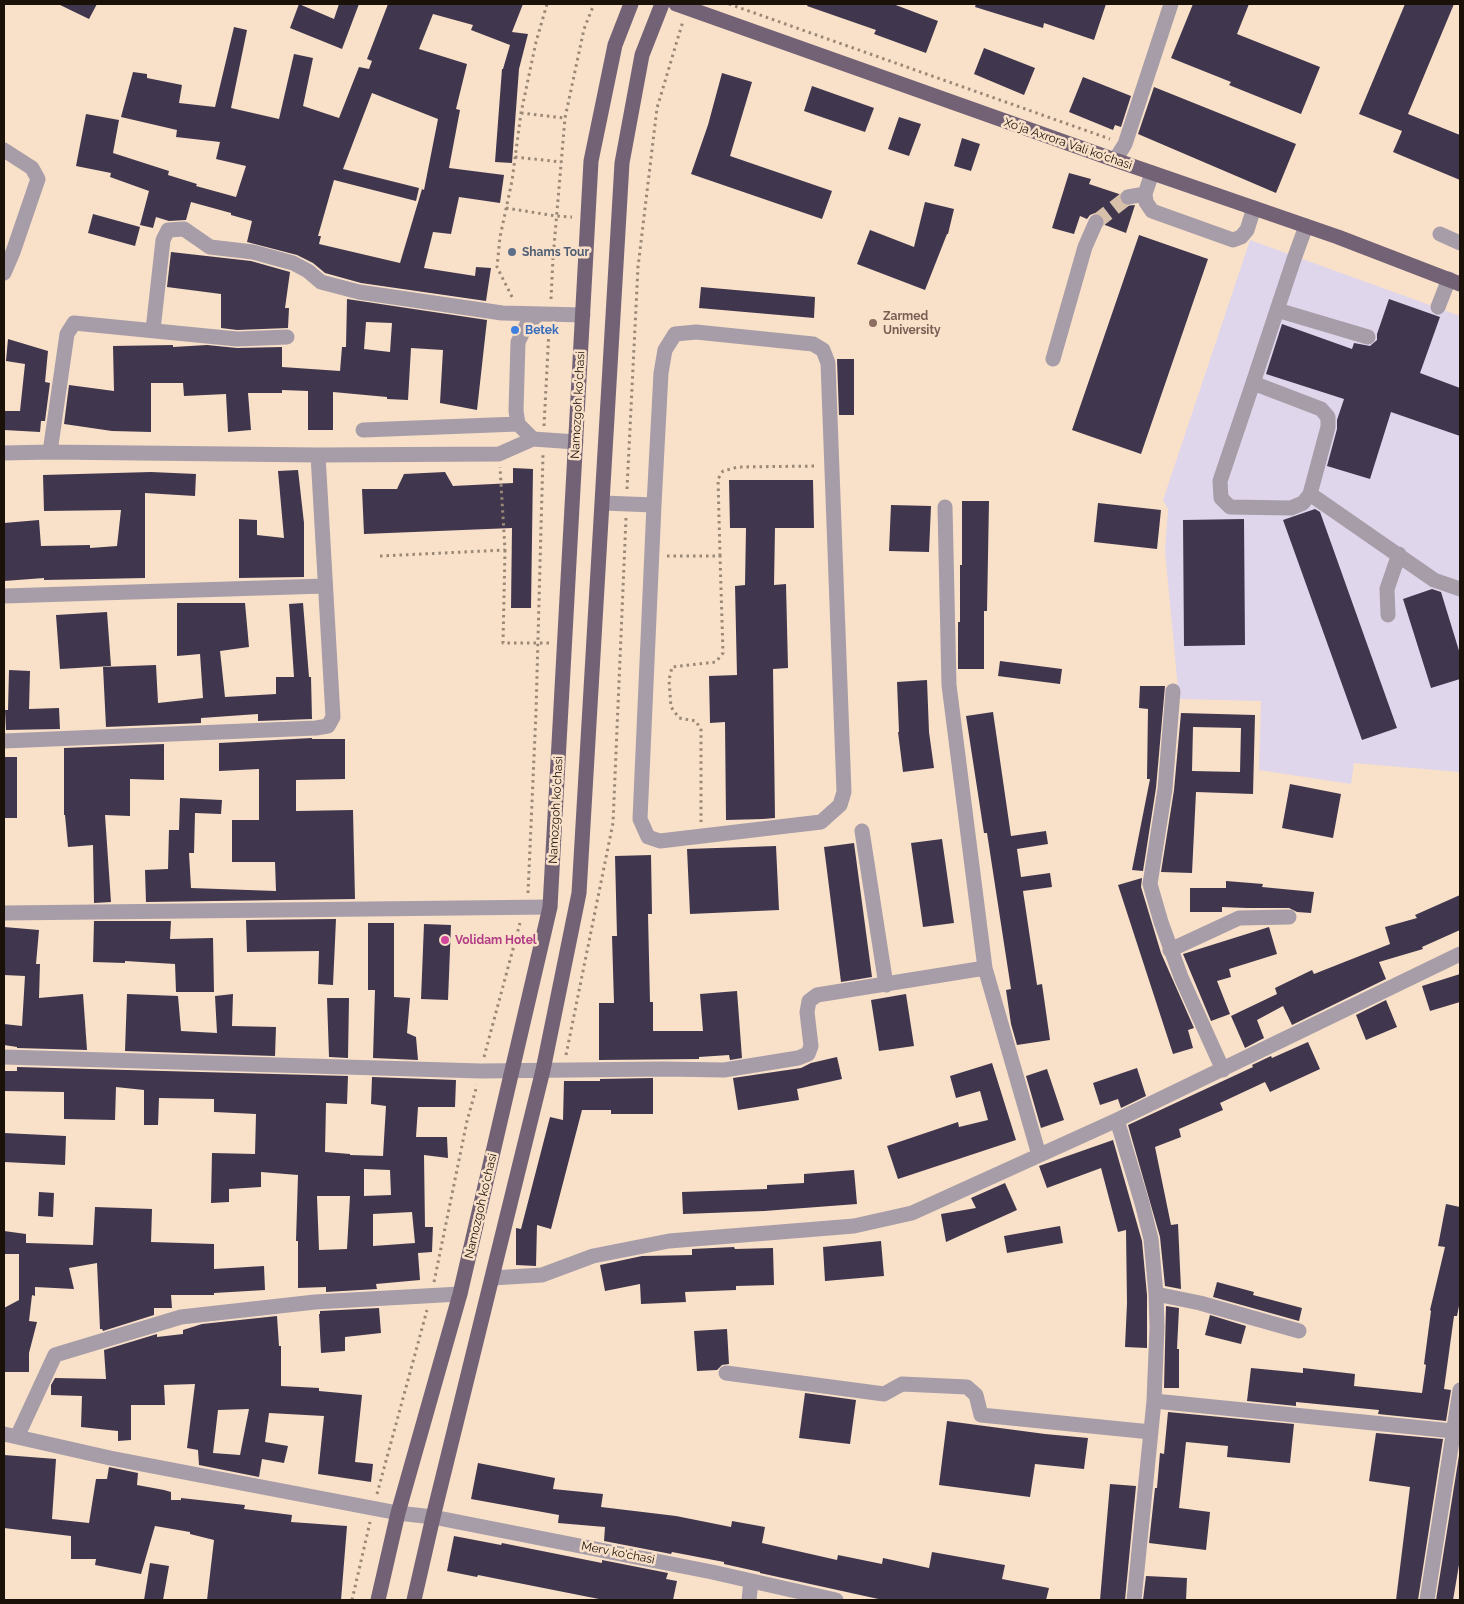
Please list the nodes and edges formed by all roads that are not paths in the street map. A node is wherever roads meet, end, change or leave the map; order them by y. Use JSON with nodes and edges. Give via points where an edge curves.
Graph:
{"nodes":[{"id":1,"x":631,"y":4,"type":"edge"},
{"id":2,"x":662,"y":4,"type":"edge"},
{"id":3,"x":1171,"y":4,"type":"edge"},
{"id":4,"x":682,"y":6,"type":"edge"},
{"id":5,"x":4,"y":150,"type":"edge"},
{"id":6,"x":1115,"y":160,"type":"junction"},
{"id":7,"x":1152,"y":173,"type":"junction"},
{"id":8,"x":1145,"y":194,"type":"junction"},
{"id":9,"x":1128,"y":198,"type":"tunnel mouth"},
{"id":10,"x":1254,"y":208,"type":"junction"},
{"id":11,"x":1096,"y":222,"type":"tunnel mouth"},
{"id":12,"x":1306,"y":226,"type":"junction"},
{"id":13,"x":1440,"y":234,"type":"dead end"},
{"id":14,"x":1460,"y":242,"type":"edge"},
{"id":15,"x":4,"y":273,"type":"edge"},
{"id":16,"x":1454,"y":282,"type":"edge"},
{"id":17,"x":1438,"y":307,"type":"dead end"},
{"id":18,"x":1277,"y":310,"type":"junction"},
{"id":19,"x":545,"y":314,"type":"junction"},
{"id":20,"x":582,"y":315,"type":"junction"},
{"id":21,"x":153,"y":330,"type":"junction"},
{"id":22,"x":1368,"y":336,"type":"dead end"},
{"id":23,"x":287,"y":337,"type":"dead end"},
{"id":24,"x":1053,"y":359,"type":"dead end"},
{"id":25,"x":1253,"y":382,"type":"junction"},
{"id":26,"x":518,"y":424,"type":"junction"},
{"id":27,"x":363,"y":430,"type":"dead end"},
{"id":28,"x":538,"y":439,"type":"junction"},
{"id":29,"x":576,"y":442,"type":"junction"},
{"id":30,"x":50,"y":452,"type":"junction"},
{"id":31,"x":4,"y":453,"type":"edge"},
{"id":32,"x":318,"y":456,"type":"junction"},
{"id":33,"x":1310,"y":494,"type":"junction"},
{"id":34,"x":603,"y":503,"type":"junction"},
{"id":35,"x":654,"y":505,"type":"junction"},
{"id":36,"x":945,"y":507,"type":"dead end"},
{"id":37,"x":1399,"y":554,"type":"junction"},
{"id":38,"x":325,"y":586,"type":"junction"},
{"id":39,"x":1460,"y":589,"type":"edge"},
{"id":40,"x":4,"y":596,"type":"edge"},
{"id":41,"x":1388,"y":615,"type":"dead end"},
{"id":42,"x":1173,"y":692,"type":"dead end"},
{"id":43,"x":4,"y":741,"type":"edge"},
{"id":44,"x":862,"y":831,"type":"dead end"},
{"id":45,"x":550,"y":907,"type":"junction"},
{"id":46,"x":4,"y":913,"type":"edge"},
{"id":47,"x":1289,"y":917,"type":"dead end"},
{"id":48,"x":1170,"y":950,"type":"junction"},
{"id":49,"x":1460,"y":954,"type":"edge"},
{"id":50,"x":985,"y":968,"type":"junction"},
{"id":51,"x":886,"y":985,"type":"junction"},
{"id":52,"x":4,"y":1057,"type":"edge"},
{"id":53,"x":543,"y":1070,"type":"junction"},
{"id":54,"x":1223,"y":1070,"type":"junction"},
{"id":55,"x":513,"y":1072,"type":"junction"},
{"id":56,"x":1117,"y":1120,"type":"junction"},
{"id":57,"x":1038,"y":1155,"type":"junction"},
{"id":58,"x":492,"y":1278,"type":"junction"},
{"id":59,"x":460,"y":1294,"type":"junction"},
{"id":60,"x":1156,"y":1294,"type":"junction"},
{"id":61,"x":1299,"y":1331,"type":"dead end"},
{"id":62,"x":726,"y":1372,"type":"dead end"},
{"id":63,"x":1460,"y":1390,"type":"edge"},
{"id":64,"x":1154,"y":1400,"type":"junction"},
{"id":65,"x":1453,"y":1431,"type":"junction"},
{"id":66,"x":1151,"y":1432,"type":"junction"},
{"id":67,"x":10,"y":1435,"type":"edge"},
{"id":68,"x":398,"y":1513,"type":"junction"},
{"id":69,"x":433,"y":1517,"type":"junction"},
{"id":70,"x":751,"y":1581,"type":"junction"},
{"id":71,"x":378,"y":1600,"type":"edge"},
{"id":72,"x":414,"y":1600,"type":"edge"},
{"id":73,"x":749,"y":1600,"type":"edge"},
{"id":74,"x":836,"y":1600,"type":"edge"},
{"id":75,"x":1134,"y":1600,"type":"edge"},
{"id":76,"x":1427,"y":1600,"type":"edge"}],
"edges":[{"from":1,"to":20,"type":"main road","name":"Namozgoh ko'chasi","via":[[615,45],[591,161]]},
{"from":2,"to":34,"type":"main road","via":[[642,55],[622,163]]},
{"from":3,"to":6,"type":"street","via":[[1125,144]]},
{"from":4,"to":6,"type":"main road","name":"Xo'ja Axrora Vali ko'chasi"},
{"from":5,"to":15,"type":"street","via":[[32,168],[38,179]]},
{"from":6,"to":7,"type":"main road","name":"Xo'ja Axrora Vali ko'chasi"},
{"from":7,"to":8,"type":"street"},
{"from":7,"to":10,"type":"main road","name":"Xo'ja Axrora Vali ko'chasi"},
{"from":8,"to":9,"type":"street"},
{"from":8,"to":10,"type":"street","via":[[1152,211],[1233,240],[1247,230]]},
{"from":10,"to":12,"type":"main road","name":"Xo'ja Axrora Vali ko'chasi"},
{"from":11,"to":24,"type":"street","via":[[1085,247]]},
{"from":12,"to":16,"type":"main road","name":"Xo'ja Axrora Vali ko'chasi"},
{"from":12,"to":18,"type":"street"},
{"from":13,"to":14,"type":"street"},
{"from":16,"to":17,"type":"street"},
{"from":18,"to":22,"type":"street"},
{"from":18,"to":25,"type":"street"},
{"from":19,"to":20,"type":"street"},
{"from":19,"to":21,"type":"street","via":[[502,313],[359,292],[321,282],[293,263],[252,252],[210,247],[184,228],[168,230],[163,240]]},
{"from":19,"to":26,"type":"street","via":[[527,324],[518,342]]},
{"from":20,"to":29,"type":"main road","name":"Namozgoh ko'chasi"},
{"from":21,"to":23,"type":"street","via":[[237,339]]},
{"from":21,"to":30,"type":"street","via":[[74,323],[67,334]]},
{"from":25,"to":33,"type":"street","via":[[1321,409],[1328,417]]},
{"from":25,"to":33,"type":"street","via":[[1220,481],[1221,498],[1230,507],[1291,508],[1303,503]]},
{"from":26,"to":27,"type":"street"},
{"from":26,"to":28,"type":"street"},
{"from":28,"to":29,"type":"street"},
{"from":28,"to":32,"type":"street","via":[[499,454]]},
{"from":29,"to":45,"type":"main road","name":"Namozgoh ko'chasi"},
{"from":30,"to":31,"type":"street"},
{"from":30,"to":32,"type":"street"},
{"from":32,"to":38,"type":"street"},
{"from":33,"to":37,"type":"street"},
{"from":34,"to":35,"type":"street"},
{"from":34,"to":53,"type":"main road","via":[[579,893]]},
{"from":35,"to":35,"type":"street","via":[[640,819],[648,837],[660,841],[820,822],[840,805],[844,792],[828,362],[823,350],[813,344],[696,332],[675,334],[665,350],[661,373]]},
{"from":36,"to":50,"type":"street","via":[[949,685]]},
{"from":37,"to":39,"type":"street","via":[[1434,580]]},
{"from":37,"to":41,"type":"street","via":[[1387,589]]},
{"from":38,"to":40,"type":"street"},
{"from":38,"to":43,"type":"street","via":[[333,717],[328,726]]},
{"from":42,"to":48,"type":"street","via":[[1165,789],[1150,884]]},
{"from":44,"to":51,"type":"street"},
{"from":45,"to":46,"type":"street"},
{"from":45,"to":55,"type":"main road","name":"Namozgoh ko'chasi"},
{"from":47,"to":48,"type":"street","via":[[1239,918]]},
{"from":48,"to":54,"type":"street"},
{"from":49,"to":54,"type":"street"},
{"from":50,"to":51,"type":"street"},
{"from":50,"to":57,"type":"street"},
{"from":51,"to":53,"type":"street","via":[[817,995],[809,1001],[811,1046],[808,1054],[798,1058],[724,1070]]},
{"from":52,"to":55,"type":"street"},
{"from":53,"to":55,"type":"street"},
{"from":53,"to":58,"type":"main road"},
{"from":54,"to":56,"type":"street"},
{"from":55,"to":59,"type":"main road","name":"Namozgoh ko'chasi"},
{"from":56,"to":57,"type":"street"},
{"from":56,"to":60,"type":"street","via":[[1142,1203]]},
{"from":57,"to":58,"type":"street","via":[[912,1213],[854,1226],[669,1241],[593,1256],[542,1275]]},
{"from":58,"to":69,"type":"main road"},
{"from":59,"to":67,"type":"street","via":[[315,1302],[181,1318],[55,1355]]},
{"from":59,"to":68,"type":"main road","name":"Namozgoh ko'chasi"},
{"from":60,"to":61,"type":"street"},
{"from":60,"to":64,"type":"street"},
{"from":62,"to":66,"type":"street","via":[[884,1394],[902,1384],[967,1387],[976,1396],[981,1415]]},
{"from":63,"to":65,"type":"street"},
{"from":64,"to":65,"type":"street"},
{"from":64,"to":66,"type":"street"},
{"from":65,"to":76,"type":"street"},
{"from":66,"to":75,"type":"street"},
{"from":67,"to":68,"type":"street","name":"Merv ko'chasi","via":[[110,1458]]},
{"from":68,"to":69,"type":"street","name":"Merv ko'chasi"},
{"from":68,"to":71,"type":"main road","name":"Namozgoh ko'chasi"},
{"from":69,"to":70,"type":"street","name":"Merv ko'chasi"},
{"from":69,"to":72,"type":"main road"},
{"from":70,"to":73,"type":"street"},
{"from":70,"to":74,"type":"street","name":"Merv ko'chasi"}]}
